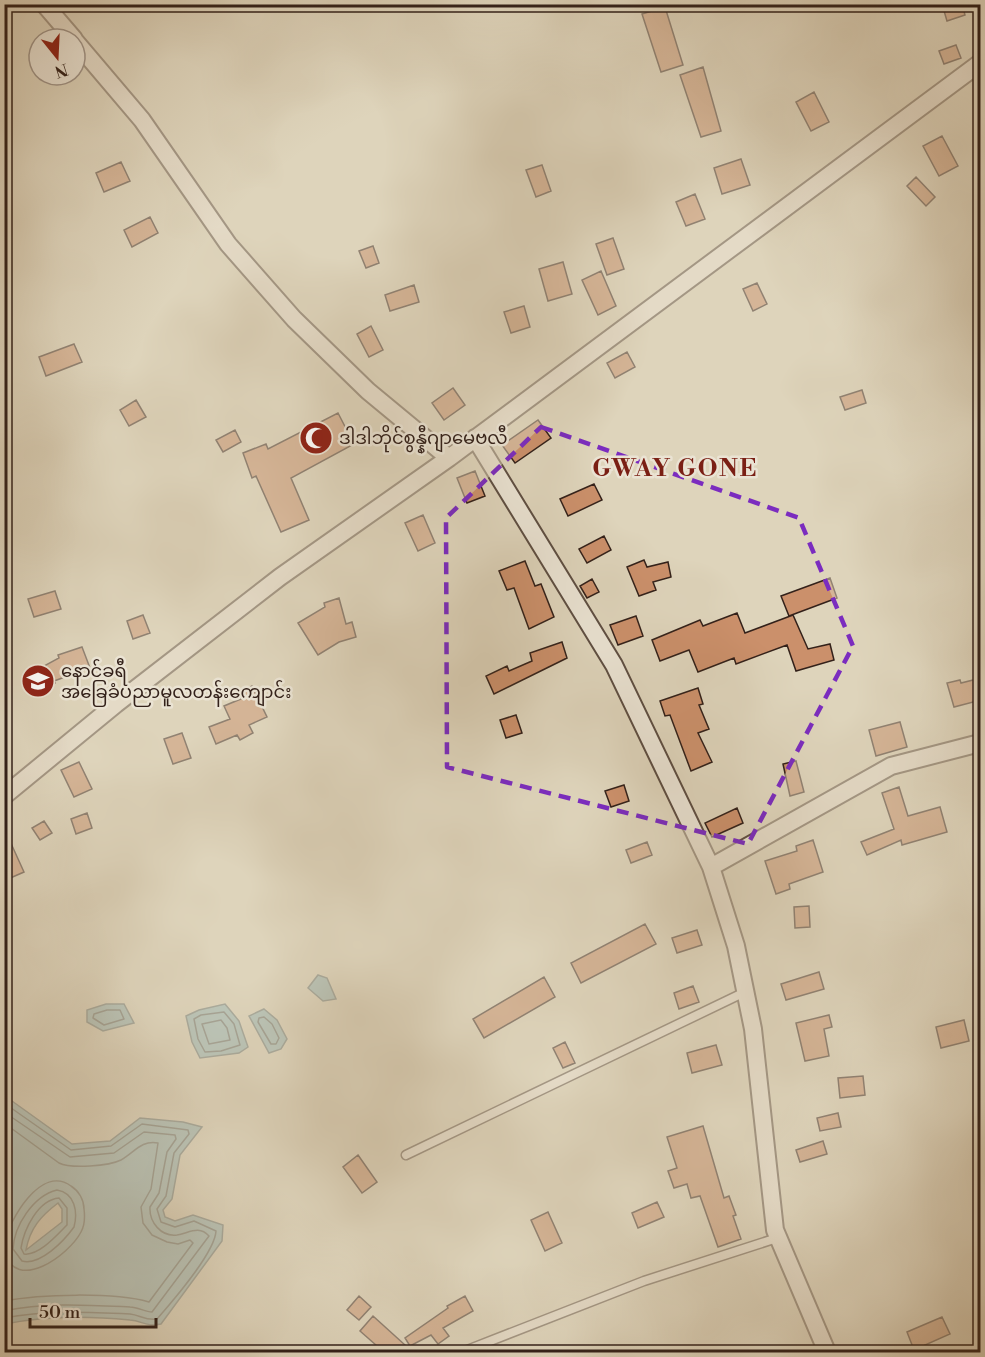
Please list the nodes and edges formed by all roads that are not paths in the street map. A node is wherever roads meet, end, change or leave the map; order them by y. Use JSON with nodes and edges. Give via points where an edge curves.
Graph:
{"nodes":[{"id":1,"x":44,"y":4,"type":"edge"},
{"id":2,"x":63,"y":27,"type":"edge"},
{"id":3,"x":87,"y":55,"type":"edge"},
{"id":4,"x":981,"y":63,"type":"edge"},
{"id":5,"x":475,"y":438,"type":"junction"},
{"id":6,"x":449,"y":458,"type":"junction"},
{"id":7,"x":981,"y":743,"type":"edge"},
{"id":8,"x":4,"y":796,"type":"edge"},
{"id":9,"x":711,"y":867,"type":"junction"},
{"id":10,"x":746,"y":992,"type":"junction"},
{"id":11,"x":406,"y":1155,"type":"dead end"},
{"id":12,"x":777,"y":1238,"type":"junction"},
{"id":13,"x":462,"y":1353,"type":"edge"},
{"id":14,"x":827,"y":1353,"type":"edge"}],
"edges":[{"from":1,"to":2,"type":"street"},
{"from":3,"to":6,"type":"street","via":[[142,120],[228,244],[294,319],[368,391]]},
{"from":4,"to":5,"type":"street"},
{"from":5,"to":6,"type":"street"},
{"from":5,"to":9,"type":"street","via":[[614,664]]},
{"from":6,"to":8,"type":"street","via":[[280,577]]},
{"from":7,"to":9,"type":"street","via":[[891,766]]},
{"from":9,"to":10,"type":"street"},
{"from":10,"to":11,"type":"lane"},
{"from":10,"to":12,"type":"street"},
{"from":12,"to":13,"type":"lane","via":[[644,1281]]},
{"from":12,"to":14,"type":"street"}]}
